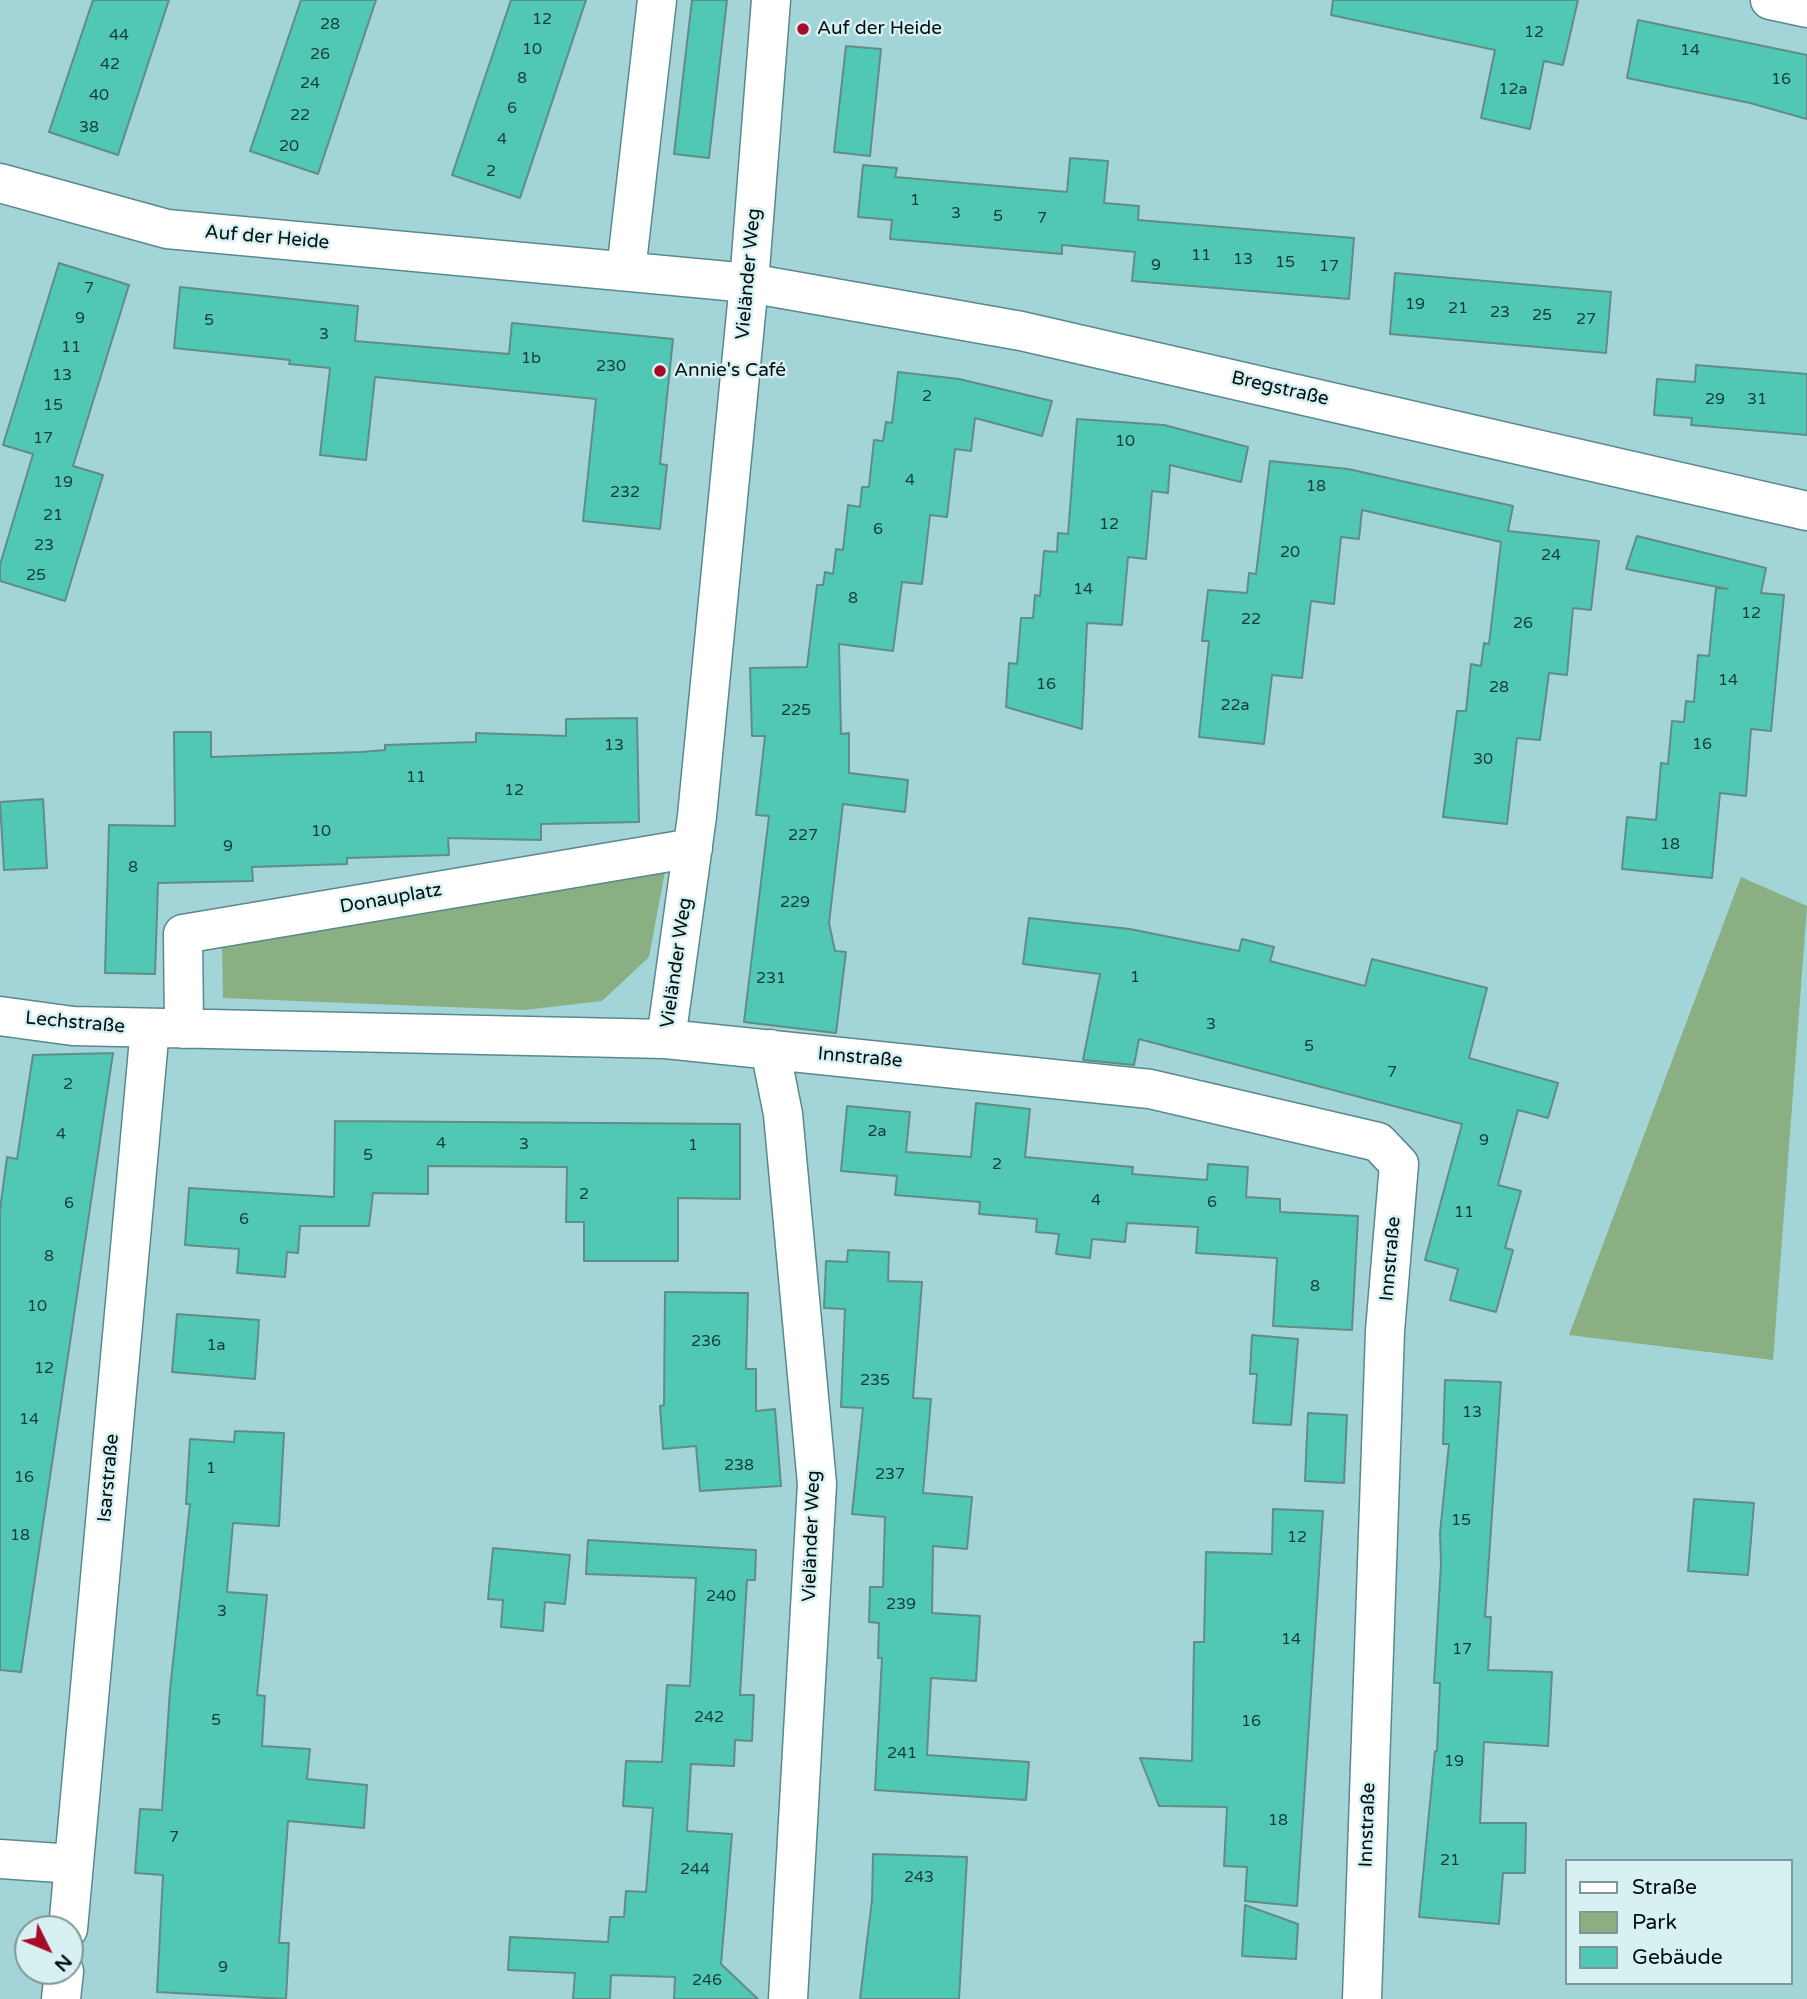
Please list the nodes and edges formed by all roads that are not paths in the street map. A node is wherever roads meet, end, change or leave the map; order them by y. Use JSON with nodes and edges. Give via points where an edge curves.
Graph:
{"nodes":[{"id":1,"x":657,"y":0,"type":"edge"},
{"id":2,"x":771,"y":0,"type":"edge"},
{"id":3,"x":1770,"y":0,"type":"edge"},
{"id":4,"x":1807,"y":8,"type":"edge"},
{"id":5,"x":0,"y":183,"type":"edge"},
{"id":6,"x":626,"y":271,"type":"junction"},
{"id":7,"x":749,"y":283,"type":"junction"},
{"id":8,"x":1807,"y":511,"type":"edge"},
{"id":9,"x":693,"y":848,"type":"junction"},
{"id":10,"x":0,"y":1016,"type":"edge"},
{"id":11,"x":167,"y":1028,"type":"junction"},
{"id":12,"x":666,"y":1039,"type":"junction"},
{"id":13,"x":770,"y":1049,"type":"junction"},
{"id":14,"x":0,"y":1859,"type":"edge"},
{"id":15,"x":74,"y":1864,"type":"junction"},
{"id":16,"x":69,"y":1915,"type":"edge"},
{"id":17,"x":788,"y":1999,"type":"edge"},
{"id":18,"x":1362,"y":1999,"type":"edge"}],
"edges":[{"from":1,"to":6,"type":"street"},
{"from":2,"to":7,"type":"street","name":"Vieländer Weg"},
{"from":3,"to":4,"type":"street"},
{"from":5,"to":6,"type":"street","name":"Auf der Heide","via":[[167,229]]},
{"from":6,"to":7,"type":"street","name":"Auf der Heide"},
{"from":7,"to":8,"type":"street","name":"Bregstraße","via":[[1021,331]]},
{"from":7,"to":9,"type":"street","name":"Vieländer Weg"},
{"from":9,"to":11,"type":"street","name":"Donauplatz","via":[[183,934]]},
{"from":9,"to":12,"type":"street","name":"Vieländer Weg"},
{"from":10,"to":11,"type":"street","name":"Lechstraße","via":[[73,1026]]},
{"from":11,"to":12,"type":"street"},
{"from":11,"to":15,"type":"street","name":"Isarstraße"},
{"from":12,"to":13,"type":"street","name":"Vieländer Weg"},
{"from":13,"to":17,"type":"street","name":"Vieländer Weg","via":[[783,1114],[817,1484]]},
{"from":13,"to":18,"type":"street","name":"Innstraße","via":[[1150,1089],[1377,1142],[1399,1164],[1385,1331]]},
{"from":14,"to":15,"type":"street"},
{"from":15,"to":16,"type":"street","name":"Isarstraße"}]}
